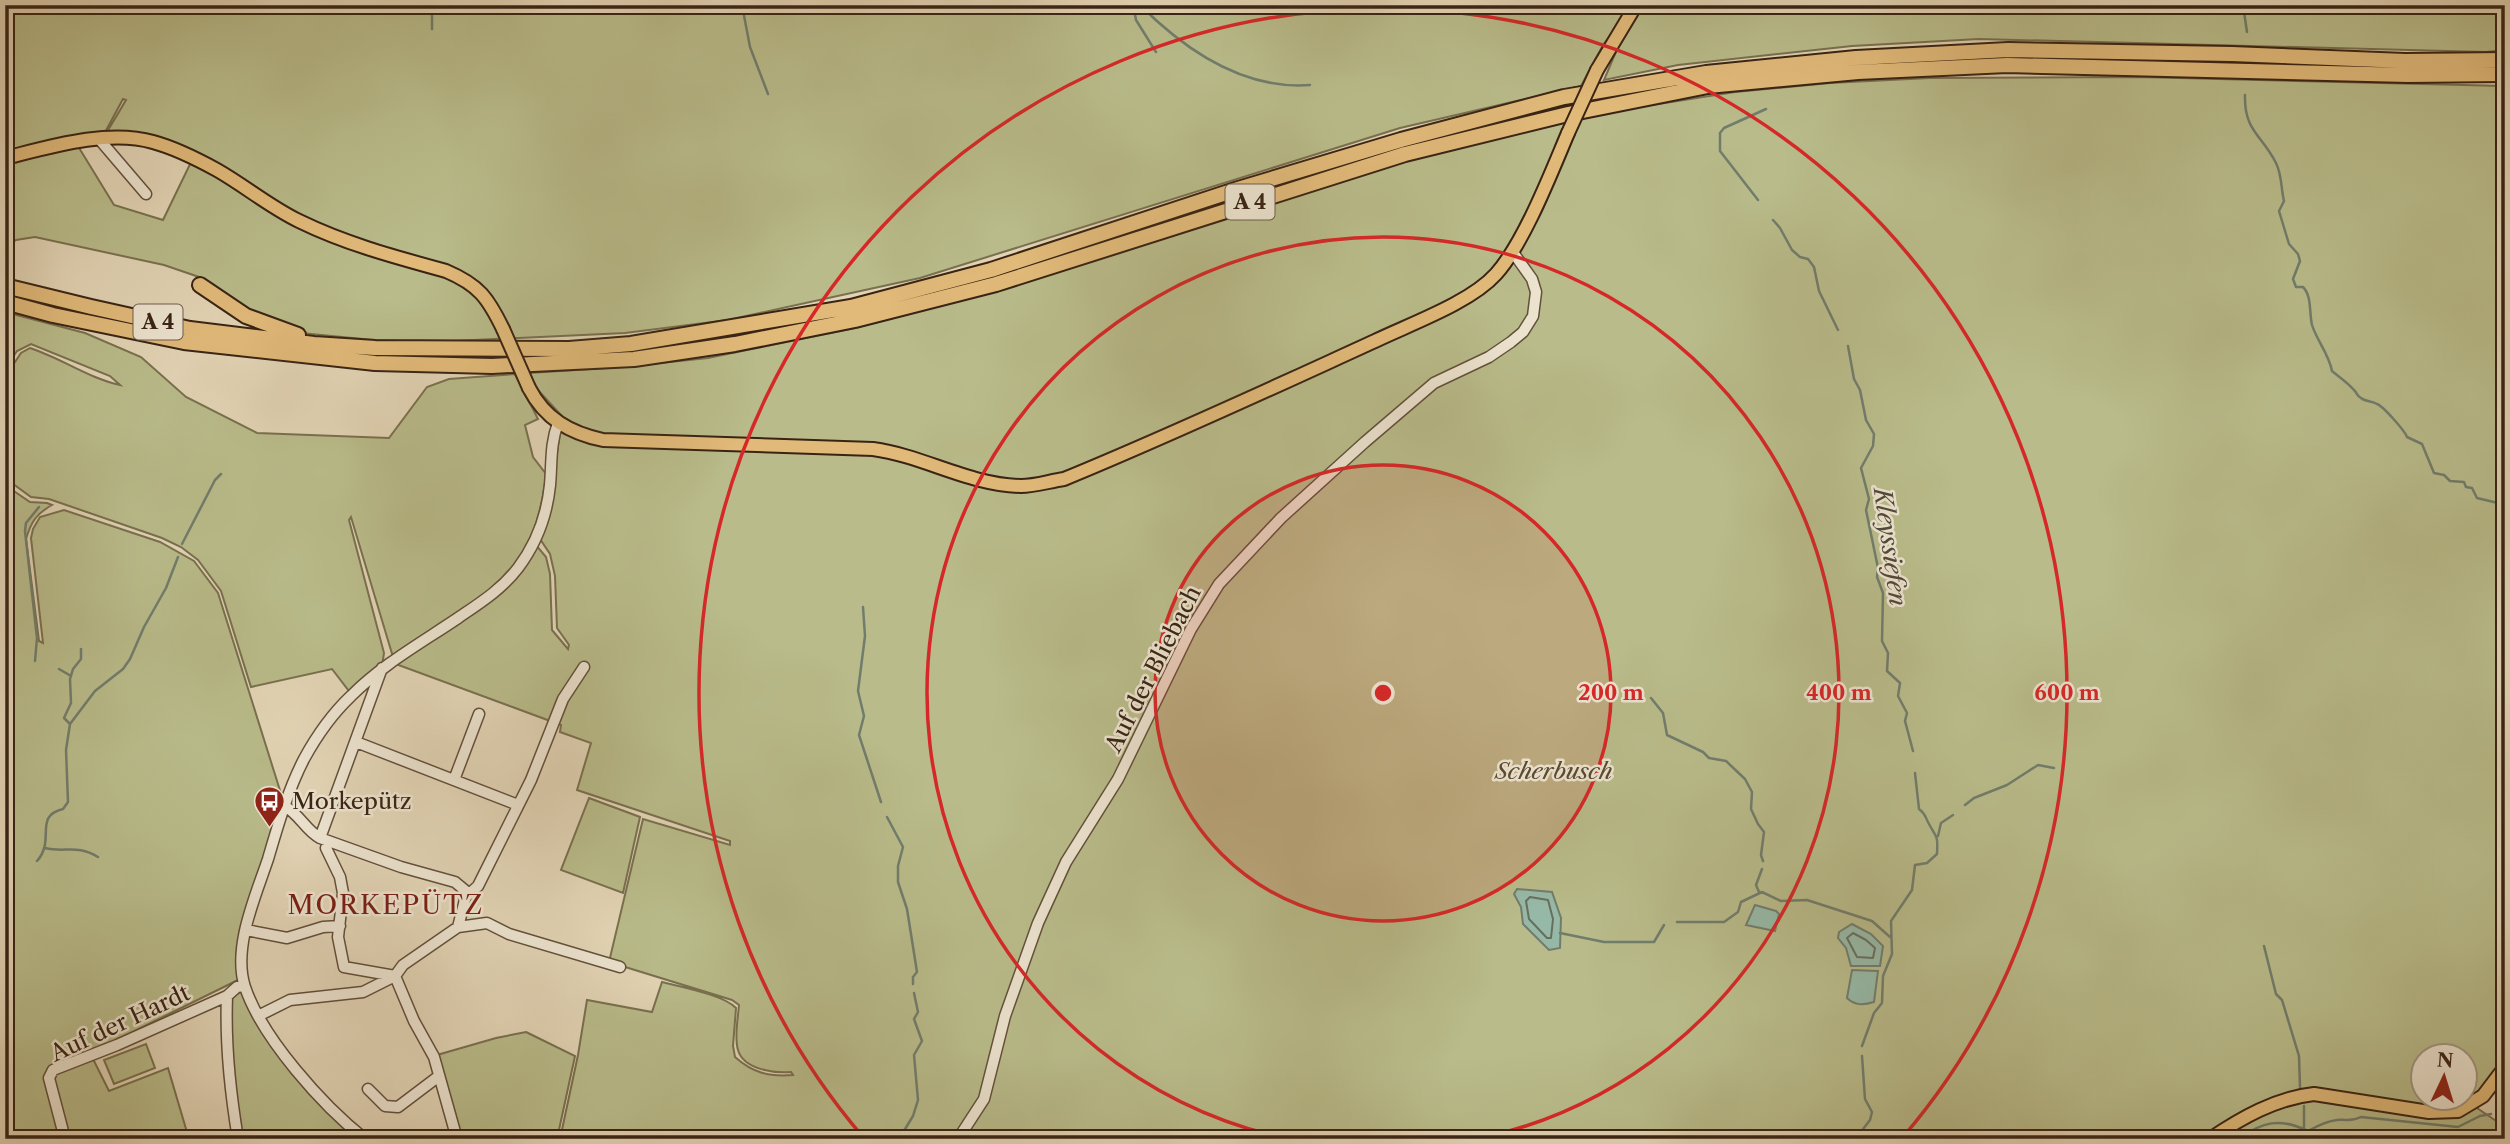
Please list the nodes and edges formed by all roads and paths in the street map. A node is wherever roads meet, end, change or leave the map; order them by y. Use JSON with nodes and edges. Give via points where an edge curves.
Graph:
{"nodes":[{"id":1,"x":1636,"y":5,"type":"edge"},
{"id":2,"x":2505,"y":60,"type":"edge"},
{"id":3,"x":2505,"y":74,"type":"edge"},
{"id":4,"x":99,"y":139,"type":"junction"},
{"id":5,"x":5,"y":158,"type":"edge"},
{"id":6,"x":146,"y":194,"type":"dead end"},
{"id":7,"x":1512,"y":251,"type":"junction"},
{"id":8,"x":200,"y":285,"type":"dead end"},
{"id":9,"x":5,"y":286,"type":"edge"},
{"id":10,"x":5,"y":302,"type":"edge"},
{"id":11,"x":314,"y":344,"type":"junction"},
{"id":12,"x":558,"y":423,"type":"junction"},
{"id":13,"x":584,"y":667,"type":"dead end"},
{"id":14,"x":382,"y":668,"type":"junction"},
{"id":15,"x":479,"y":714,"type":"dead end"},
{"id":16,"x":356,"y":742,"type":"junction"},
{"id":17,"x":454,"y":780,"type":"junction"},
{"id":18,"x":518,"y":805,"type":"junction"},
{"id":19,"x":284,"y":806,"type":"junction"},
{"id":20,"x":324,"y":840,"type":"junction"},
{"id":21,"x":467,"y":896,"type":"junction"},
{"id":22,"x":340,"y":926,"type":"junction"},
{"id":23,"x":458,"y":927,"type":"junction"},
{"id":24,"x":246,"y":930,"type":"junction"},
{"id":25,"x":620,"y":967,"type":"dead end"},
{"id":26,"x":395,"y":976,"type":"junction"},
{"id":27,"x":244,"y":986,"type":"junction"},
{"id":28,"x":227,"y":996,"type":"junction"},
{"id":29,"x":258,"y":1016,"type":"junction"},
{"id":30,"x":2505,"y":1067,"type":"edge"},
{"id":31,"x":439,"y":1076,"type":"junction"},
{"id":32,"x":368,"y":1089,"type":"dead end"},
{"id":33,"x":65,"y":1139,"type":"edge"},
{"id":34,"x":238,"y":1139,"type":"edge"},
{"id":35,"x":365,"y":1139,"type":"edge"},
{"id":36,"x":457,"y":1139,"type":"edge"},
{"id":37,"x":958,"y":1139,"type":"edge"},
{"id":38,"x":2210,"y":1139,"type":"edge"}],
"edges":[{"from":1,"to":7,"type":"main road","bridge":true,"via":[[1597,70]]},
{"from":2,"to":11,"type":"highway","number":"A 4","via":[[2008,50],[1856,58],[1706,73],[1564,97],[1401,140],[991,270],[851,307],[631,344],[569,349]]},
{"from":3,"to":10,"type":"highway","number":"A 4","via":[[2007,65],[1708,86],[1405,154],[996,284],[735,344],[634,359],[492,366],[375,363],[184,342]]},
{"from":4,"to":5,"type":"main road"},
{"from":4,"to":6,"type":"street"},
{"from":4,"to":12,"type":"main road","bridge":true,"via":[[151,141],[216,170],[336,239],[463,278],[490,303],[529,388]]},
{"from":7,"to":12,"type":"main road","via":[[1485,285],[1432,315],[1064,479],[1024,486],[983,482],[886,451],[617,442],[580,435]]},
{"from":7,"to":37,"type":"street","name":"Auf der Bliebach","via":[[1536,292],[1533,316],[1523,332],[1489,357],[1434,383],[1281,518],[1219,584],[1191,629],[1118,779],[1066,862],[1009,1005],[984,1099]]},
{"from":8,"to":11,"type":"highway","via":[[246,316]]},
{"from":9,"to":11,"type":"highway","number":"A 4","via":[[190,329]]},
{"from":12,"to":14,"type":"street","via":[[545,513],[536,540],[518,568],[496,593]]},
{"from":13,"to":18,"type":"street","via":[[563,699]]},
{"from":14,"to":16,"type":"street"},
{"from":14,"to":19,"type":"street","via":[[326,725]]},
{"from":15,"to":17,"type":"street"},
{"from":16,"to":17,"type":"street"},
{"from":16,"to":20,"type":"street"},
{"from":17,"to":18,"type":"street"},
{"from":18,"to":21,"type":"street","via":[[478,886]]},
{"from":19,"to":20,"type":"street"},
{"from":19,"to":24,"type":"street"},
{"from":20,"to":21,"type":"street","via":[[455,882]]},
{"from":20,"to":22,"type":"street","via":[[341,877]]},
{"from":21,"to":23,"type":"street"},
{"from":22,"to":24,"type":"street","via":[[288,938]]},
{"from":22,"to":26,"type":"street","via":[[344,967]]},
{"from":23,"to":25,"type":"street","via":[[487,923],[509,934]]},
{"from":23,"to":26,"type":"street","via":[[403,965]]},
{"from":24,"to":27,"type":"street"},
{"from":26,"to":29,"type":"street","via":[[363,992],[290,1000]]},
{"from":26,"to":31,"type":"street","via":[[435,1057]]},
{"from":27,"to":28,"type":"street","name":"Auf der Hardt"},
{"from":27,"to":29,"type":"street"},
{"from":28,"to":33,"type":"street","name":"Auf der Hardt","via":[[53,1070],[48,1077]]},
{"from":28,"to":34,"type":"street","name":"Auf der Hardt","via":[[228,1081]]},
{"from":29,"to":35,"type":"street","via":[[296,1070]]},
{"from":30,"to":38,"type":"main road","via":[[2483,1096],[2458,1111],[2429,1112],[2314,1094],[2297,1096],[2234,1123]]},
{"from":31,"to":32,"type":"street","via":[[398,1107],[386,1106]]},
{"from":31,"to":36,"type":"street"}]}
